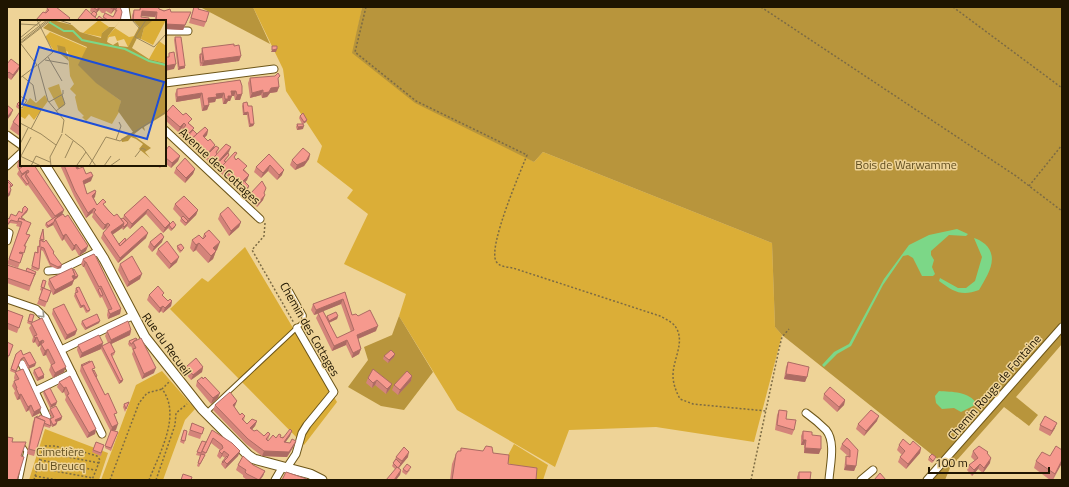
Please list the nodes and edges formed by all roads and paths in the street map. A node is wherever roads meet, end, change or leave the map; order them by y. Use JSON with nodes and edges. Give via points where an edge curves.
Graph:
{"nodes":[{"id":1,"x":124,"y":7,"type":"edge"},
{"id":2,"x":366,"y":7,"type":"edge"},
{"id":3,"x":761,"y":7,"type":"edge"},
{"id":4,"x":952,"y":7,"type":"edge"},
{"id":5,"x":126,"y":20,"type":"edge"},
{"id":6,"x":166,"y":31,"type":"edge"},
{"id":7,"x":188,"y":31,"type":"dead end"},
{"id":8,"x":274,"y":69,"type":"dead end"},
{"id":9,"x":166,"y":83,"type":"edge"},
{"id":10,"x":1062,"y":88,"type":"edge"},
{"id":11,"x":166,"y":131,"type":"edge"},
{"id":12,"x":7,"y":135,"type":"edge"},
{"id":13,"x":20,"y":144,"type":"edge"},
{"id":14,"x":1062,"y":145,"type":"edge"},
{"id":15,"x":20,"y":154,"type":"edge"},
{"id":16,"x":7,"y":166,"type":"edge"},
{"id":17,"x":46,"y":166,"type":"edge"},
{"id":18,"x":1029,"y":186,"type":"junction"},
{"id":19,"x":1062,"y":211,"type":"edge"},
{"id":20,"x":260,"y":219,"type":"joint"},
{"id":21,"x":7,"y":232,"type":"edge"},
{"id":22,"x":7,"y":241,"type":"edge"},
{"id":23,"x":99,"y":252,"type":"junction"},
{"id":24,"x":48,"y":271,"type":"dead end"},
{"id":25,"x":290,"y":290,"type":"dead end"},
{"id":26,"x":7,"y":299,"type":"edge"},
{"id":27,"x":132,"y":316,"type":"junction"},
{"id":28,"x":297,"y":328,"type":"junction"},
{"id":29,"x":789,"y":328,"type":"dead end"},
{"id":30,"x":1062,"y":328,"type":"edge"},
{"id":31,"x":61,"y":350,"type":"junction"},
{"id":32,"x":22,"y":364,"type":"dead end"},
{"id":33,"x":72,"y":373,"type":"junction"},
{"id":34,"x":172,"y":379,"type":"dead end"},
{"id":35,"x":162,"y":389,"type":"junction"},
{"id":36,"x":35,"y":391,"type":"junction"},
{"id":37,"x":193,"y":398,"type":"junction"},
{"id":38,"x":766,"y":410,"type":"junction"},
{"id":39,"x":206,"y":413,"type":"junction"},
{"id":40,"x":806,"y":413,"type":"dead end"},
{"id":41,"x":47,"y":417,"type":"edge"},
{"id":42,"x":102,"y":434,"type":"dead end"},
{"id":43,"x":17,"y":443,"type":"edge"},
{"id":44,"x":42,"y":452,"type":"junction"},
{"id":45,"x":40,"y":460,"type":"junction"},
{"id":46,"x":98,"y":463,"type":"junction"},
{"id":47,"x":38,"y":468,"type":"junction"},
{"id":48,"x":284,"y":468,"type":"junction"},
{"id":49,"x":96,"y":470,"type":"junction"},
{"id":50,"x":873,"y":470,"type":"dead end"},
{"id":51,"x":35,"y":476,"type":"junction"},
{"id":52,"x":93,"y":479,"type":"edge"},
{"id":53,"x":20,"y":480,"type":"edge"},
{"id":54,"x":34,"y":480,"type":"edge"},
{"id":55,"x":57,"y":480,"type":"edge"},
{"id":56,"x":110,"y":480,"type":"edge"},
{"id":57,"x":149,"y":480,"type":"edge"},
{"id":58,"x":156,"y":480,"type":"edge"},
{"id":59,"x":275,"y":480,"type":"edge"},
{"id":60,"x":322,"y":480,"type":"edge"},
{"id":61,"x":751,"y":480,"type":"edge"},
{"id":62,"x":830,"y":480,"type":"edge"},
{"id":63,"x":861,"y":480,"type":"edge"},
{"id":64,"x":927,"y":480,"type":"edge"}],
"edges":[{"from":1,"to":5,"type":"street"},
{"from":2,"to":38,"type":"path","via":[[355,52],[416,100],[527,155],[505,210],[494,253],[500,266],[660,316],[675,325],[679,335],[673,373],[674,386],[680,399],[693,404]]},
{"from":3,"to":18,"type":"path"},
{"from":4,"to":10,"type":"path"},
{"from":6,"to":7,"type":"street"},
{"from":8,"to":9,"type":"street"},
{"from":11,"to":20,"type":"street","name":"Avenue des Cottages"},
{"from":12,"to":13,"type":"street"},
{"from":14,"to":18,"type":"path"},
{"from":15,"to":16,"type":"street"},
{"from":17,"to":23,"type":"street","name":"Rue du Recueil"},
{"from":18,"to":19,"type":"path"},
{"from":20,"to":28,"type":"path","name":"Chemin des Cottages","via":[[265,224],[264,236],[252,250]]},
{"from":21,"to":22,"type":"street"},
{"from":23,"to":24,"type":"street","via":[[60,270]]},
{"from":23,"to":27,"type":"street","name":"Rue du Recueil"},
{"from":25,"to":28,"type":"lane","via":[[304,315],[304,321]]},
{"from":26,"to":31,"type":"street","one_way":true,"via":[[41,313]]},
{"from":27,"to":31,"type":"street"},
{"from":27,"to":37,"type":"street","name":"Rue du Recueil","via":[[148,341]]},
{"from":28,"to":39,"type":"lane"},
{"from":28,"to":48,"type":"street","name":"Chemin des Cottages","via":[[334,392],[307,425],[296,454]]},
{"from":29,"to":38,"type":"path","via":[[782,337]]},
{"from":30,"to":64,"type":"street","name":"Chemin Rouge de Fontaine"},
{"from":31,"to":33,"type":"street"},
{"from":32,"to":36,"type":"street"},
{"from":33,"to":36,"type":"street"},
{"from":33,"to":42,"type":"street"},
{"from":34,"to":35,"type":"path"},
{"from":35,"to":56,"type":"path","via":[[147,393],[139,403]]},
{"from":35,"to":57,"type":"path","via":[[169,410],[169,426]]},
{"from":36,"to":41,"type":"street"},
{"from":37,"to":39,"type":"street","name":"Rue du Recueil"},
{"from":37,"to":58,"type":"path","via":[[176,413],[175,425]]},
{"from":38,"to":61,"type":"path"},
{"from":39,"to":48,"type":"street","name":"Rue du Recueil","via":[[248,455],[259,462]]},
{"from":40,"to":62,"type":"street","via":[[829,435]]},
{"from":43,"to":53,"type":"lane","via":[[23,445],[26,450]]},
{"from":44,"to":45,"type":"path"},
{"from":44,"to":46,"type":"path"},
{"from":44,"to":46,"type":"path","via":[[45,446],[67,448],[97,456],[100,460]]},
{"from":45,"to":47,"type":"path"},
{"from":45,"to":49,"type":"path"},
{"from":46,"to":49,"type":"path"},
{"from":47,"to":51,"type":"path"},
{"from":47,"to":52,"type":"path"},
{"from":48,"to":59,"type":"street"},
{"from":48,"to":60,"type":"street","name":"Rue du Recueil","via":[[310,474]]},
{"from":49,"to":52,"type":"path"},
{"from":50,"to":63,"type":"street"},
{"from":51,"to":54,"type":"path"},
{"from":51,"to":55,"type":"path"}]}
